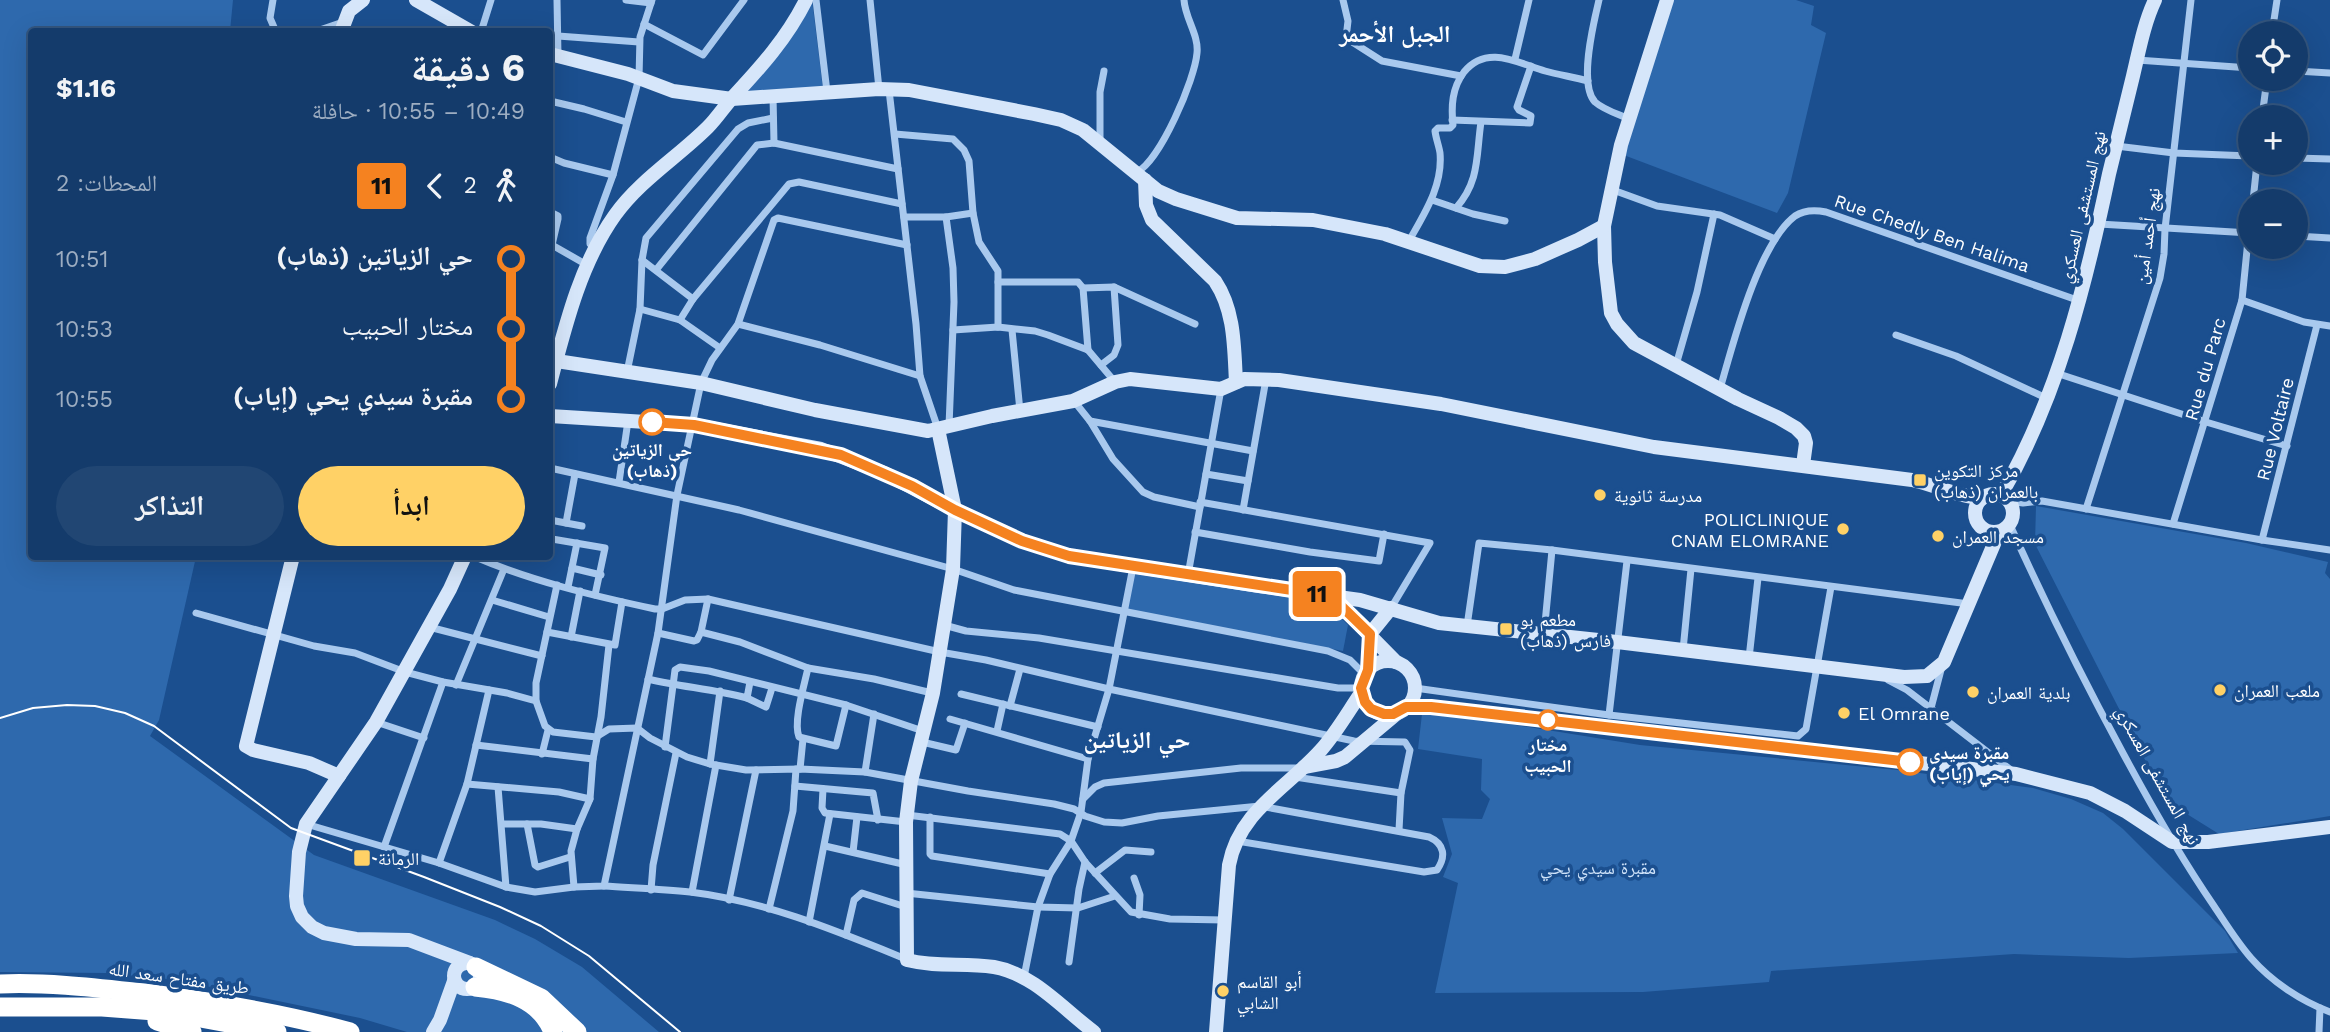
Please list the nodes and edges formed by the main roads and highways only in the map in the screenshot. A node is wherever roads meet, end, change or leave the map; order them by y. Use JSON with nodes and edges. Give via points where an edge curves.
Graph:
{"nodes":[{"id":1,"x":5,"y":982,"type":"edge"},
{"id":2,"x":0,"y":1007,"type":"edge"},
{"id":3,"x":102,"y":1007,"type":"junction"},
{"id":4,"x":192,"y":1032,"type":"edge"},
{"id":5,"x":276,"y":1032,"type":"edge"},
{"id":6,"x":349,"y":1032,"type":"edge"},
{"id":7,"x":553,"y":1032,"type":"edge"},
{"id":8,"x":578,"y":1032,"type":"edge"}],
"edges":[{"from":1,"to":6,"type":"highway","name":"طريق مفتاح سعد الله","via":[[174,997],[279,1013]]},
{"from":2,"to":3,"type":"highway","name":"طريق مفتاح سعد الله"},
{"from":3,"to":4,"type":"highway"},
{"from":3,"to":5,"type":"highway","name":"طريق مفتاح سعد الله","via":[[232,1022]]},
{"from":7,"to":8,"type":"highway","via":[[540,1010],[473,976],[541,998]]}]}
